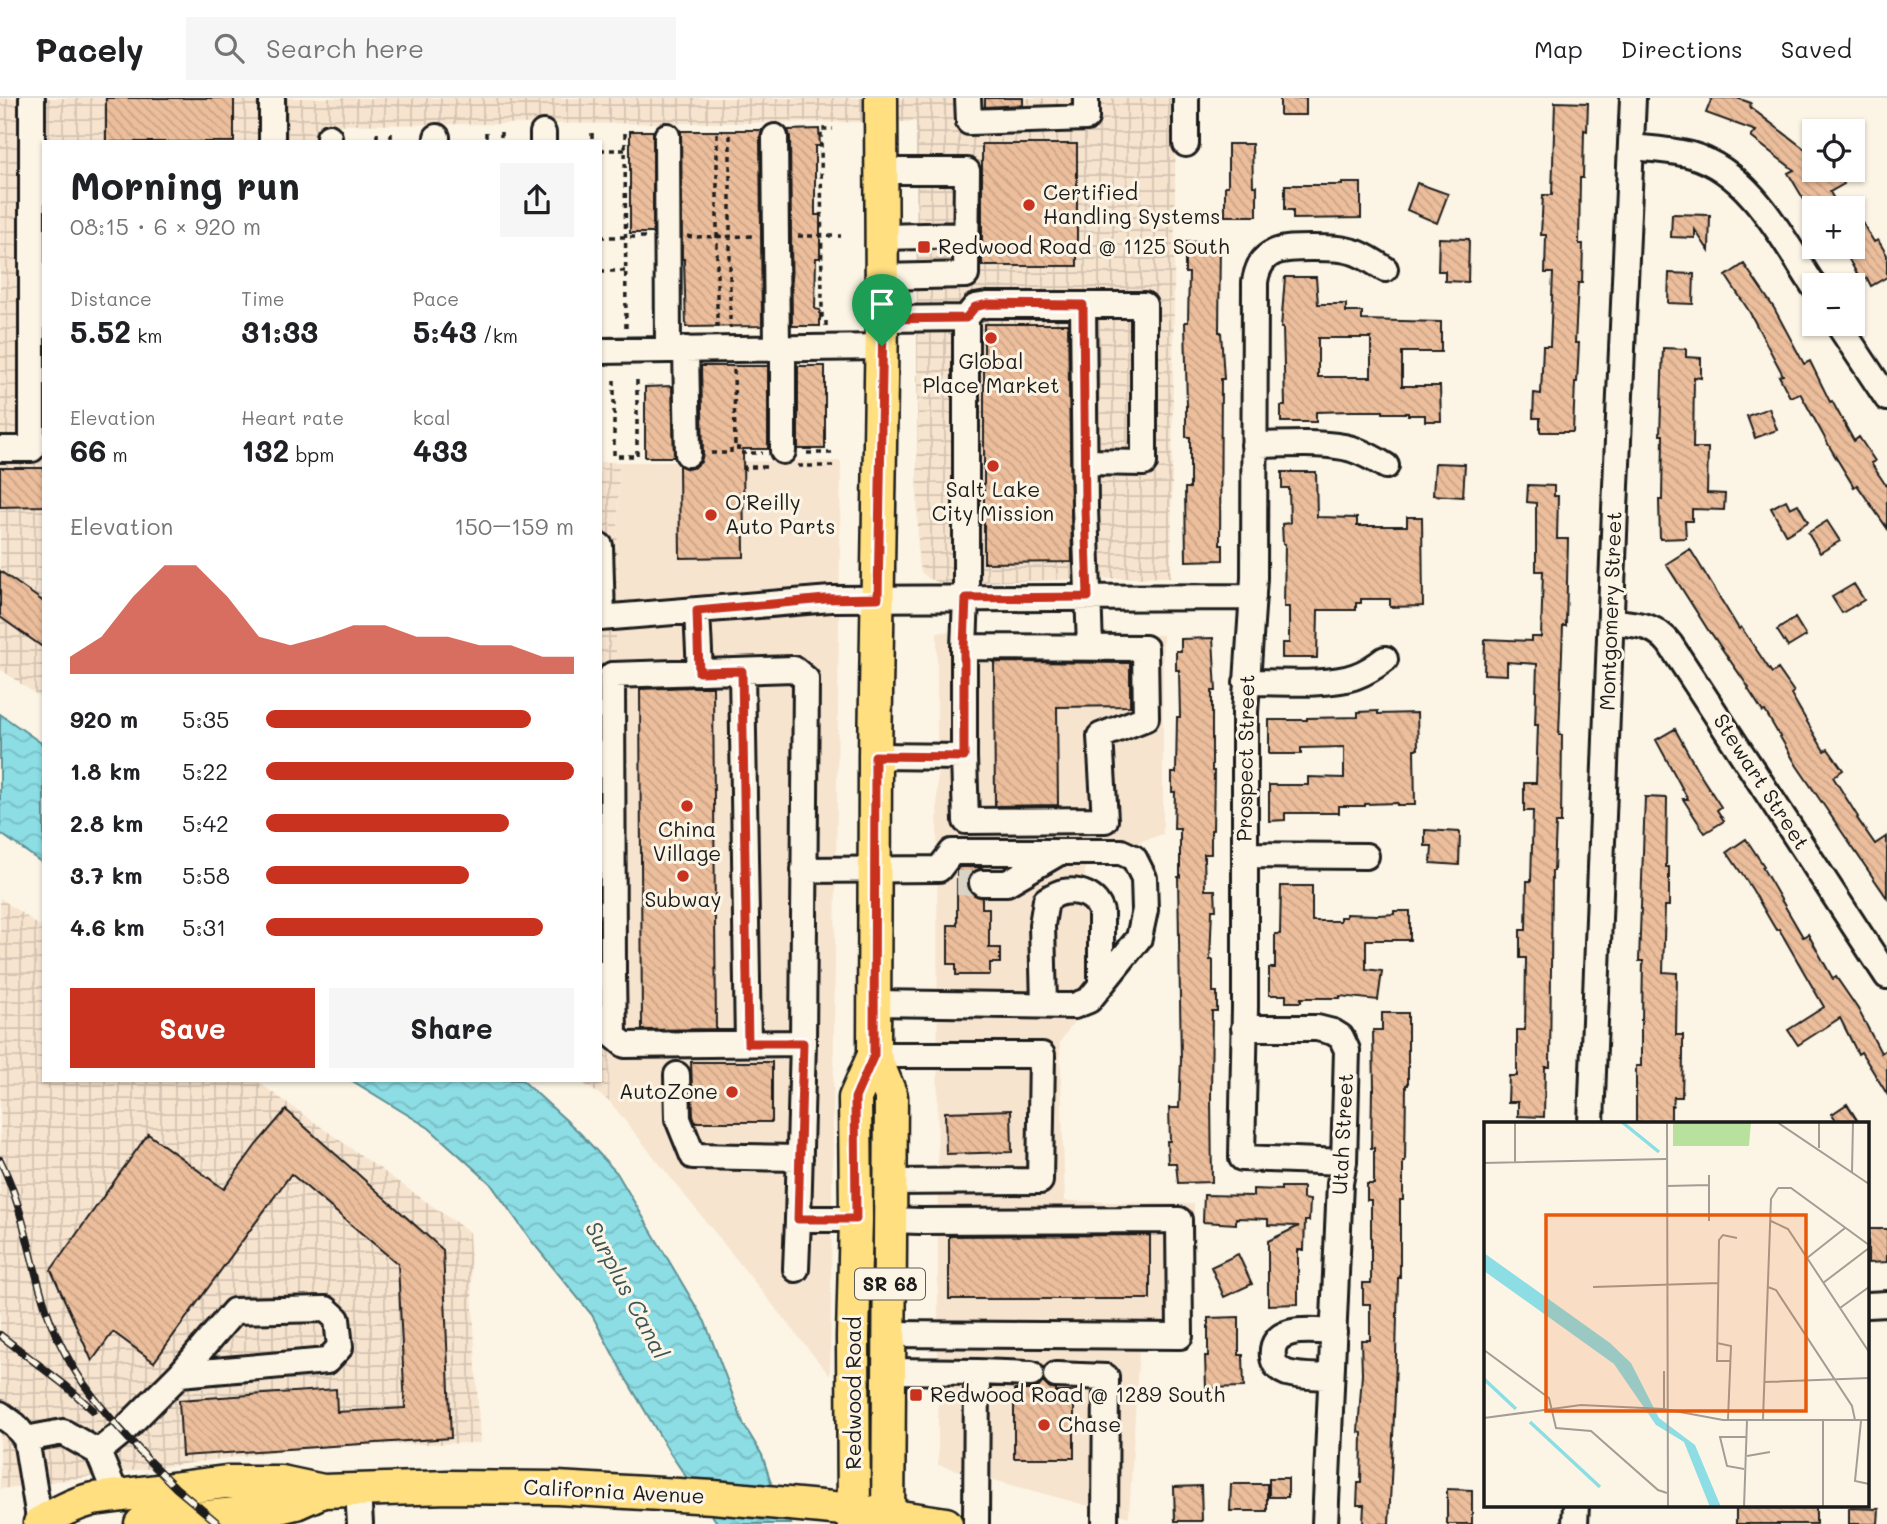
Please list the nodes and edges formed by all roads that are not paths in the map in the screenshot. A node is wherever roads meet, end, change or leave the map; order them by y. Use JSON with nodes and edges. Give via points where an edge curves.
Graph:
{"nodes":[{"id":1,"x":32,"y":98,"type":"edge"},
{"id":2,"x":272,"y":98,"type":"edge"},
{"id":3,"x":881,"y":98,"type":"edge"},
{"id":4,"x":968,"y":98,"type":"edge"},
{"id":5,"x":1086,"y":98,"type":"edge"},
{"id":6,"x":1186,"y":98,"type":"edge"},
{"id":7,"x":1633,"y":98,"type":"edge"},
{"id":8,"x":667,"y":136,"type":"dead end"},
{"id":9,"x":775,"y":137,"type":"dead end"},
{"id":10,"x":272,"y":140,"type":"edge"},
{"id":11,"x":1186,"y":144,"type":"dead end"},
{"id":12,"x":1631,"y":147,"type":"junction"},
{"id":13,"x":881,"y":171,"type":"junction"},
{"id":14,"x":966,"y":235,"type":"junction"},
{"id":15,"x":882,"y":237,"type":"junction"},
{"id":16,"x":1385,"y":270,"type":"dead end"},
{"id":17,"x":1805,"y":273,"type":"edge"},
{"id":18,"x":882,"y":277,"type":"junction"},
{"id":19,"x":1083,"y":305,"type":"junction"},
{"id":20,"x":966,"y":318,"type":"junction"},
{"id":21,"x":882,"y":333,"type":"junction"},
{"id":22,"x":1846,"y":336,"type":"edge"},
{"id":23,"x":780,"y":348,"type":"junction"},
{"id":24,"x":677,"y":349,"type":"junction"},
{"id":25,"x":602,"y":351,"type":"edge"},
{"id":26,"x":1887,"y":398,"type":"edge"},
{"id":27,"x":1254,"y":445,"type":"junction"},
{"id":28,"x":0,"y":449,"type":"edge"},
{"id":29,"x":38,"y":449,"type":"edge"},
{"id":30,"x":784,"y":452,"type":"road end"},
{"id":31,"x":699,"y":454,"type":"road end"},
{"id":32,"x":1085,"y":463,"type":"junction"},
{"id":33,"x":1386,"y":466,"type":"dead end"},
{"id":34,"x":1088,"y":597,"type":"junction"},
{"id":35,"x":1253,"y":597,"type":"junction"},
{"id":36,"x":878,"y":598,"type":"junction"},
{"id":37,"x":966,"y":598,"type":"junction"},
{"id":38,"x":697,"y":611,"type":"junction"},
{"id":39,"x":602,"y":618,"type":"edge"},
{"id":40,"x":1611,"y":621,"type":"junction"},
{"id":41,"x":964,"y":647,"type":"junction"},
{"id":42,"x":1090,"y":647,"type":"junction"},
{"id":43,"x":1385,"y":659,"type":"dead end"},
{"id":44,"x":742,"y":671,"type":"junction"},
{"id":45,"x":699,"y":672,"type":"junction"},
{"id":46,"x":606,"y":676,"type":"edge"},
{"id":47,"x":1246,"y":682,"type":"junction"},
{"id":48,"x":875,"y":756,"type":"junction"},
{"id":49,"x":964,"y":757,"type":"junction"},
{"id":50,"x":1060,"y":852,"type":"junction"},
{"id":51,"x":1245,"y":855,"type":"junction"},
{"id":52,"x":1366,"y":856,"type":"dead end"},
{"id":53,"x":804,"y":870,"type":"junction"},
{"id":54,"x":875,"y":870,"type":"junction"},
{"id":55,"x":982,"y":883,"type":"tunnel mouth"},
{"id":56,"x":607,"y":974,"type":"edge"},
{"id":57,"x":1887,"y":976,"type":"edge"},
{"id":58,"x":1101,"y":984,"type":"junction"},
{"id":59,"x":874,"y":1003,"type":"junction"},
{"id":60,"x":1044,"y":1005,"type":"junction"},
{"id":61,"x":1244,"y":1028,"type":"junction"},
{"id":62,"x":748,"y":1043,"type":"junction"},
{"id":63,"x":803,"y":1043,"type":"junction"},
{"id":64,"x":874,"y":1055,"type":"junction"},
{"id":65,"x":677,"y":1075,"type":"dead end"},
{"id":66,"x":1591,"y":1122,"type":"edge"},
{"id":67,"x":800,"y":1158,"type":"junction"},
{"id":68,"x":1344,"y":1162,"type":"junction"},
{"id":69,"x":890,"y":1182,"type":"junction"},
{"id":70,"x":798,"y":1219,"type":"junction"},
{"id":71,"x":856,"y":1219,"type":"junction"},
{"id":72,"x":890,"y":1220,"type":"junction"},
{"id":73,"x":796,"y":1269,"type":"dead end"},
{"id":74,"x":1334,"y":1332,"type":"junction"},
{"id":75,"x":890,"y":1334,"type":"junction"},
{"id":76,"x":890,"y":1371,"type":"junction"},
{"id":77,"x":977,"y":1372,"type":"junction"},
{"id":78,"x":180,"y":1374,"type":"junction"},
{"id":79,"x":1331,"y":1377,"type":"junction"},
{"id":80,"x":0,"y":1414,"type":"edge"},
{"id":81,"x":26,"y":1439,"type":"junction"},
{"id":82,"x":98,"y":1452,"type":"junction"},
{"id":83,"x":358,"y":1490,"type":"junction"},
{"id":84,"x":323,"y":1491,"type":"junction"},
{"id":85,"x":116,"y":1495,"type":"junction"},
{"id":86,"x":1576,"y":1506,"type":"edge"},
{"id":87,"x":276,"y":1516,"type":"edge"},
{"id":88,"x":854,"y":1517,"type":"edge"},
{"id":89,"x":889,"y":1520,"type":"edge"},
{"id":90,"x":40,"y":1524,"type":"edge"},
{"id":91,"x":141,"y":1524,"type":"edge"},
{"id":92,"x":360,"y":1524,"type":"edge"},
{"id":93,"x":946,"y":1524,"type":"edge"},
{"id":94,"x":975,"y":1524,"type":"edge"},
{"id":95,"x":1105,"y":1524,"type":"edge"},
{"id":96,"x":1325,"y":1524,"type":"edge"},
{"id":97,"x":1576,"y":1524,"type":"edge"}],
"edges":[{"from":1,"to":29,"type":"street"},
{"from":2,"to":10,"type":"street"},
{"from":3,"to":13,"type":"main road","name":"Redwood Road","number":"SR 68"},
{"from":4,"to":5,"type":"street","via":[[969,122],[1086,118]]},
{"from":6,"to":11,"type":"street"},
{"from":7,"to":12,"type":"street","name":"Montgomery Street"},
{"from":8,"to":24,"type":"street","via":[[668,235]]},
{"from":9,"to":23,"type":"street"},
{"from":12,"to":17,"type":"street","via":[[1691,155],[1740,182]]},
{"from":12,"to":40,"type":"street","name":"Montgomery Street"},
{"from":13,"to":14,"type":"street","via":[[967,171]]},
{"from":13,"to":15,"type":"main road","name":"Redwood Road","number":"SR 68"},
{"from":14,"to":15,"type":"street"},
{"from":14,"to":18,"type":"street","via":[[966,275]]},
{"from":15,"to":18,"type":"main road","name":"Redwood Road","number":"SR 68"},
{"from":16,"to":27,"type":"street","name":"Prospect Street","via":[[1369,258],[1336,248],[1287,248],[1264,259],[1255,282]]},
{"from":18,"to":21,"type":"main road","name":"Redwood Road","number":"SR 68"},
{"from":19,"to":20,"type":"street","via":[[987,304],[975,307]]},
{"from":19,"to":32,"type":"street"},
{"from":19,"to":32,"type":"street","via":[[1144,305],[1144,463]]},
{"from":20,"to":21,"type":"street"},
{"from":20,"to":37,"type":"street"},
{"from":21,"to":23,"type":"street"},
{"from":21,"to":36,"type":"main road","name":"Redwood Road","number":"SR 68"},
{"from":22,"to":26,"type":"street"},
{"from":23,"to":24,"type":"street"},
{"from":23,"to":30,"type":"street"},
{"from":24,"to":25,"type":"street"},
{"from":24,"to":31,"type":"street"},
{"from":27,"to":33,"type":"street","via":[[1335,445]]},
{"from":27,"to":35,"type":"street","name":"Prospect Street"},
{"from":28,"to":29,"type":"street"},
{"from":32,"to":34,"type":"street"},
{"from":34,"to":35,"type":"street"},
{"from":34,"to":37,"type":"street"},
{"from":34,"to":42,"type":"street"},
{"from":35,"to":47,"type":"street","name":"Prospect Street"},
{"from":36,"to":37,"type":"street"},
{"from":36,"to":38,"type":"street"},
{"from":36,"to":48,"type":"main road","name":"Redwood Road","number":"SR 68"},
{"from":37,"to":41,"type":"street"},
{"from":38,"to":39,"type":"street"},
{"from":38,"to":45,"type":"street"},
{"from":40,"to":57,"type":"street","name":"Stewart Street","via":[[1654,629],[1670,644]]},
{"from":40,"to":66,"type":"street","name":"Montgomery Street"},
{"from":41,"to":42,"type":"street"},
{"from":41,"to":49,"type":"street"},
{"from":42,"to":49,"type":"street","via":[[1145,648],[1146,718],[1100,736],[1105,820],[966,821]]},
{"from":43,"to":47,"type":"street","via":[[1371,670],[1337,681]]},
{"from":44,"to":45,"type":"street"},
{"from":44,"to":53,"type":"street","via":[[794,669],[806,679]]},
{"from":44,"to":62,"type":"street"},
{"from":45,"to":46,"type":"street"},
{"from":46,"to":56,"type":"street"},
{"from":47,"to":51,"type":"street","name":"Prospect Street"},
{"from":48,"to":49,"type":"street"},
{"from":48,"to":54,"type":"main road","name":"Redwood Road","number":"SR 68"},
{"from":50,"to":54,"type":"street","via":[[952,852],[948,876]]},
{"from":50,"to":55,"type":"street","via":[[1007,883]]},
{"from":50,"to":58,"type":"street","via":[[1121,852],[1134,858],[1144,878],[1145,910],[1139,938]]},
{"from":51,"to":52,"type":"street"},
{"from":51,"to":61,"type":"street","name":"Prospect Street"},
{"from":53,"to":54,"type":"street"},
{"from":53,"to":63,"type":"street"},
{"from":54,"to":59,"type":"main road","name":"Redwood Road","number":"SR 68"},
{"from":56,"to":62,"type":"street","via":[[614,1036],[625,1045]]},
{"from":58,"to":60,"type":"street","via":[[1089,1000],[1074,1006]]},
{"from":58,"to":60,"type":"street","via":[[1098,902],[1083,892],[1062,892],[1046,900],[1042,926]]},
{"from":59,"to":60,"type":"street"},
{"from":59,"to":64,"type":"main road","name":"Redwood Road","number":"SR 68"},
{"from":61,"to":68,"type":"street","name":"Utah Street","via":[[1317,1028],[1341,1037],[1348,1057]]},
{"from":61,"to":68,"type":"street","name":"Prospect Street","via":[[1242,1158]]},
{"from":62,"to":63,"type":"street"},
{"from":63,"to":67,"type":"street"},
{"from":64,"to":69,"type":"main road","name":"Redwood Road","number":"SR 68","via":[[891,1096]]},
{"from":64,"to":69,"type":"street","via":[[1042,1055],[1040,1181]]},
{"from":64,"to":71,"type":"main road","name":"Redwood Road","number":"SR 68","via":[[855,1098]]},
{"from":65,"to":67,"type":"street","via":[[678,1119],[693,1156]]},
{"from":67,"to":70,"type":"street"},
{"from":68,"to":74,"type":"street","name":"Utah Street"},
{"from":69,"to":72,"type":"main road","name":"Redwood Road","number":"SR 68"},
{"from":70,"to":71,"type":"street"},
{"from":70,"to":73,"type":"street"},
{"from":71,"to":88,"type":"main road","name":"Redwood Road","number":"SR 68"},
{"from":72,"to":75,"type":"main road","name":"Redwood Road","number":"SR 68"},
{"from":72,"to":75,"type":"street","via":[[1179,1220],[1180,1336]]},
{"from":74,"to":79,"type":"street","name":"Utah Street"},
{"from":74,"to":79,"type":"street","via":[[1290,1332],[1273,1347],[1278,1368]]},
{"from":75,"to":76,"type":"main road","name":"Redwood Road","number":"SR 68"},
{"from":76,"to":77,"type":"street"},
{"from":76,"to":89,"type":"main road","name":"Redwood Road","number":"SR 68"},
{"from":77,"to":94,"type":"street"},
{"from":77,"to":95,"type":"street","via":[[1106,1377]]},
{"from":78,"to":78,"type":"street","via":[[327,1361],[340,1347],[337,1319],[326,1309],[234,1311]]},
{"from":78,"to":82,"type":"street"},
{"from":79,"to":96,"type":"street","name":"Utah Street"},
{"from":80,"to":81,"type":"street"},
{"from":81,"to":82,"type":"street","via":[[63,1432]]},
{"from":81,"to":90,"type":"street"},
{"from":82,"to":85,"type":"street"},
{"from":83,"to":84,"type":"main road","name":"California Avenue"},
{"from":83,"to":88,"type":"main road","name":"California Avenue","via":[[627,1491],[799,1505]]},
{"from":83,"to":92,"type":"street"},
{"from":84,"to":85,"type":"main road","name":"California Avenue","via":[[281,1482],[240,1482]]},
{"from":84,"to":87,"type":"main road","name":"California Avenue"},
{"from":85,"to":90,"type":"main road","name":"California Avenue","via":[[80,1502]]},
{"from":86,"to":97,"type":"street"},
{"from":87,"to":91,"type":"main road","name":"California Avenue"},
{"from":88,"to":89,"type":"main road","name":"California Avenue"},
{"from":89,"to":93,"type":"main road","name":"California Avenue"}]}
